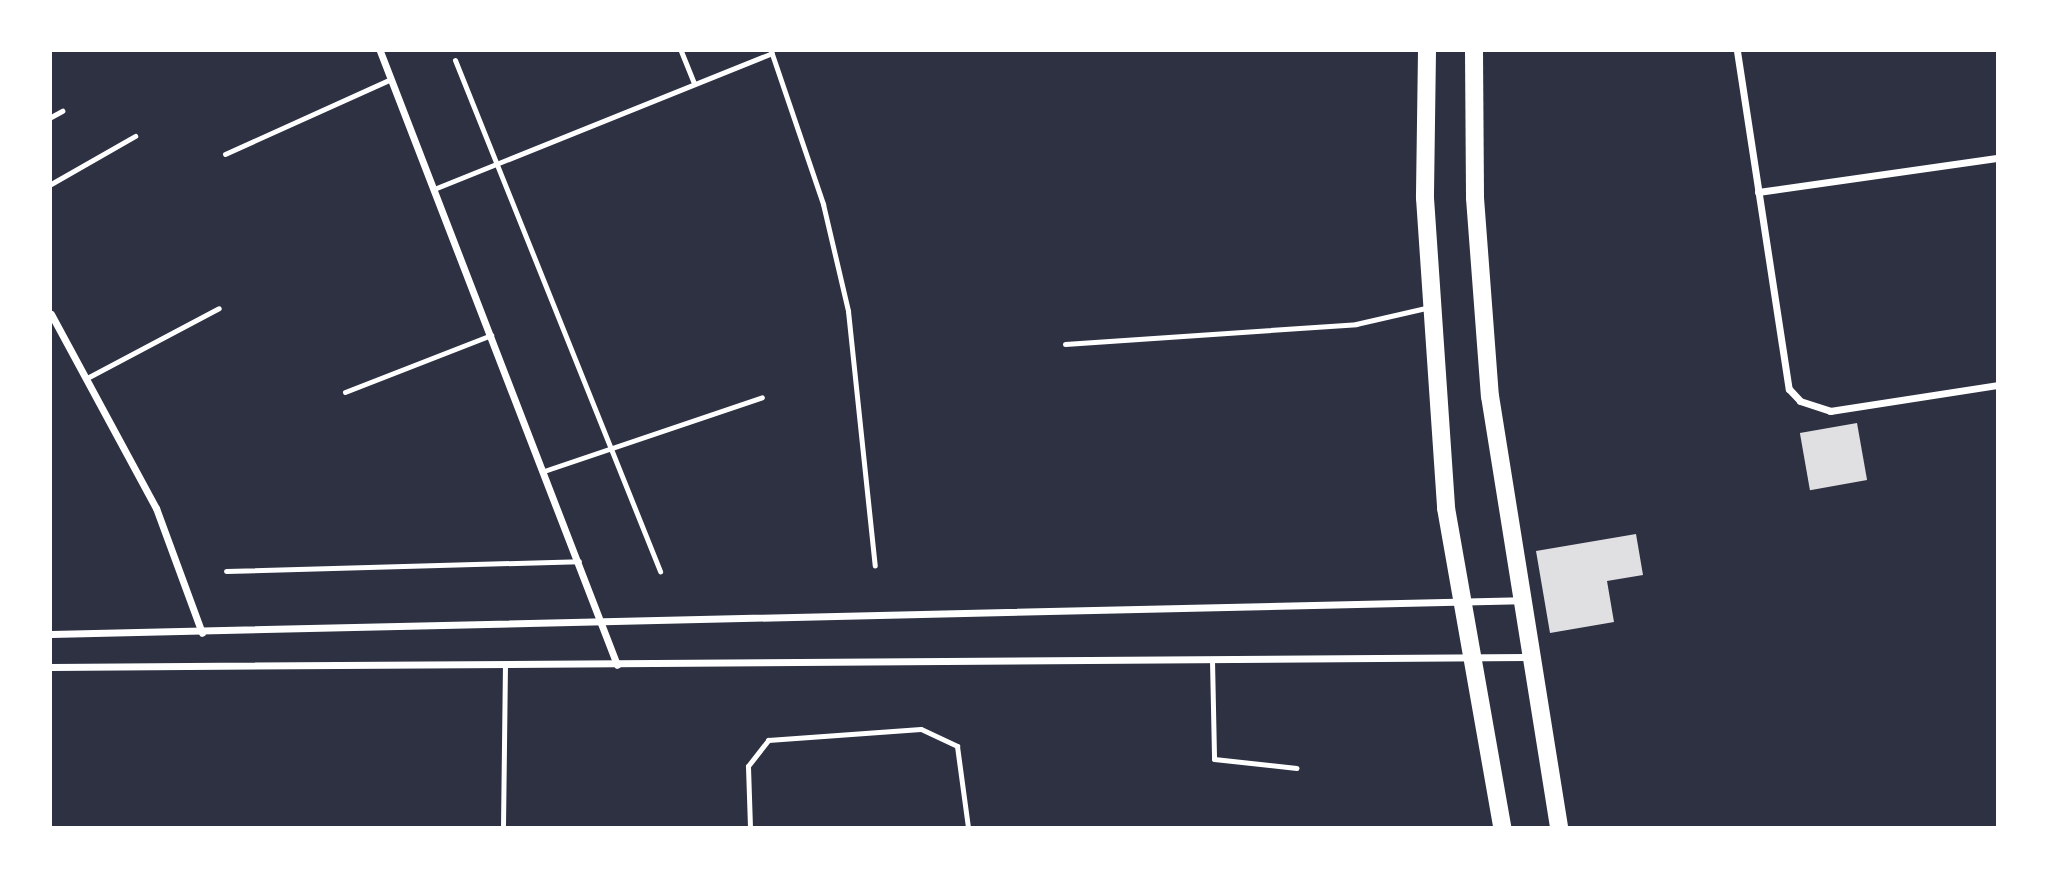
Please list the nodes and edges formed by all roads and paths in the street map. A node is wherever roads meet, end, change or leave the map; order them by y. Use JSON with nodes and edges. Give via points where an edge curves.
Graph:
{"nodes":[{"id":1,"x":380,"y":51,"type":"edge"},
{"id":2,"x":681,"y":51,"type":"edge"},
{"id":3,"x":1427,"y":51,"type":"edge"},
{"id":4,"x":1474,"y":51,"type":"edge"},
{"id":5,"x":1737,"y":51,"type":"edge"},
{"id":6,"x":772,"y":52,"type":"edge"},
{"id":7,"x":455,"y":60,"type":"dead end"},
{"id":8,"x":391,"y":79,"type":"junction"},
{"id":9,"x":694,"y":84,"type":"junction"},
{"id":10,"x":62,"y":111,"type":"dead end"},
{"id":11,"x":51,"y":117,"type":"edge"},
{"id":12,"x":135,"y":136,"type":"dead end"},
{"id":13,"x":225,"y":154,"type":"dead end"},
{"id":14,"x":1997,"y":158,"type":"edge"},
{"id":15,"x":498,"y":163,"type":"junction"},
{"id":16,"x":51,"y":184,"type":"edge"},
{"id":17,"x":434,"y":188,"type":"junction"},
{"id":18,"x":1758,"y":192,"type":"junction"},
{"id":19,"x":1432,"y":307,"type":"junction"},
{"id":20,"x":219,"y":308,"type":"dead end"},
{"id":21,"x":51,"y":314,"type":"edge"},
{"id":22,"x":492,"y":335,"type":"junction"},
{"id":23,"x":1065,"y":344,"type":"dead end"},
{"id":24,"x":87,"y":378,"type":"junction"},
{"id":25,"x":1997,"y":385,"type":"edge"},
{"id":26,"x":345,"y":392,"type":"dead end"},
{"id":27,"x":762,"y":397,"type":"dead end"},
{"id":28,"x":611,"y":448,"type":"junction"},
{"id":29,"x":544,"y":471,"type":"junction"},
{"id":30,"x":579,"y":561,"type":"junction"},
{"id":31,"x":875,"y":566,"type":"dead end"},
{"id":32,"x":226,"y":571,"type":"dead end"},
{"id":33,"x":660,"y":571,"type":"dead end"},
{"id":34,"x":1525,"y":600,"type":"junction"},
{"id":35,"x":1460,"y":603,"type":"junction"},
{"id":36,"x":604,"y":625,"type":"junction"},
{"id":37,"x":51,"y":634,"type":"edge"},
{"id":38,"x":202,"y":634,"type":"junction"},
{"id":39,"x":1534,"y":657,"type":"junction"},
{"id":40,"x":1471,"y":659,"type":"junction"},
{"id":41,"x":1212,"y":660,"type":"junction"},
{"id":42,"x":505,"y":665,"type":"junction"},
{"id":43,"x":617,"y":665,"type":"junction"},
{"id":44,"x":51,"y":667,"type":"edge"},
{"id":45,"x":1297,"y":768,"type":"dead end"},
{"id":46,"x":503,"y":827,"type":"edge"},
{"id":47,"x":750,"y":827,"type":"edge"},
{"id":48,"x":968,"y":827,"type":"edge"},
{"id":49,"x":1502,"y":827,"type":"edge"},
{"id":50,"x":1559,"y":827,"type":"edge"}],
"edges":[{"from":1,"to":8,"type":"street"},
{"from":2,"to":9,"type":"lane"},
{"from":3,"to":19,"type":"main road"},
{"from":4,"to":34,"type":"main road","via":[[1480,298]]},
{"from":5,"to":18,"type":"street"},
{"from":6,"to":9,"type":"lane"},
{"from":6,"to":31,"type":"lane","via":[[823,204],[848,311]]},
{"from":7,"to":15,"type":"lane"},
{"from":8,"to":13,"type":"lane"},
{"from":8,"to":17,"type":"street"},
{"from":9,"to":15,"type":"lane"},
{"from":10,"to":11,"type":"lane"},
{"from":12,"to":16,"type":"lane"},
{"from":14,"to":18,"type":"street"},
{"from":15,"to":17,"type":"lane"},
{"from":15,"to":28,"type":"lane"},
{"from":17,"to":22,"type":"street"},
{"from":18,"to":25,"type":"street","via":[[1784,375],[1800,401],[1830,411]]},
{"from":19,"to":23,"type":"lane","via":[[1356,324]]},
{"from":19,"to":35,"type":"main road"},
{"from":20,"to":24,"type":"lane"},
{"from":21,"to":24,"type":"street"},
{"from":22,"to":26,"type":"lane"},
{"from":22,"to":29,"type":"street"},
{"from":24,"to":38,"type":"street","via":[[156,508]]},
{"from":27,"to":28,"type":"lane"},
{"from":28,"to":29,"type":"lane"},
{"from":28,"to":33,"type":"lane"},
{"from":29,"to":30,"type":"street"},
{"from":30,"to":32,"type":"lane"},
{"from":30,"to":36,"type":"street"},
{"from":34,"to":35,"type":"street"},
{"from":34,"to":39,"type":"main road"},
{"from":35,"to":36,"type":"street"},
{"from":35,"to":40,"type":"main road"},
{"from":36,"to":38,"type":"street"},
{"from":36,"to":43,"type":"street"},
{"from":37,"to":38,"type":"street"},
{"from":39,"to":40,"type":"street"},
{"from":39,"to":50,"type":"main road"},
{"from":40,"to":41,"type":"street"},
{"from":40,"to":49,"type":"main road"},
{"from":41,"to":43,"type":"street"},
{"from":41,"to":45,"type":"lane","via":[[1214,759]]},
{"from":42,"to":43,"type":"street"},
{"from":42,"to":44,"type":"street"},
{"from":42,"to":46,"type":"lane"},
{"from":47,"to":48,"type":"lane","via":[[748,766],[768,740],[922,729],[957,746]]}]}
